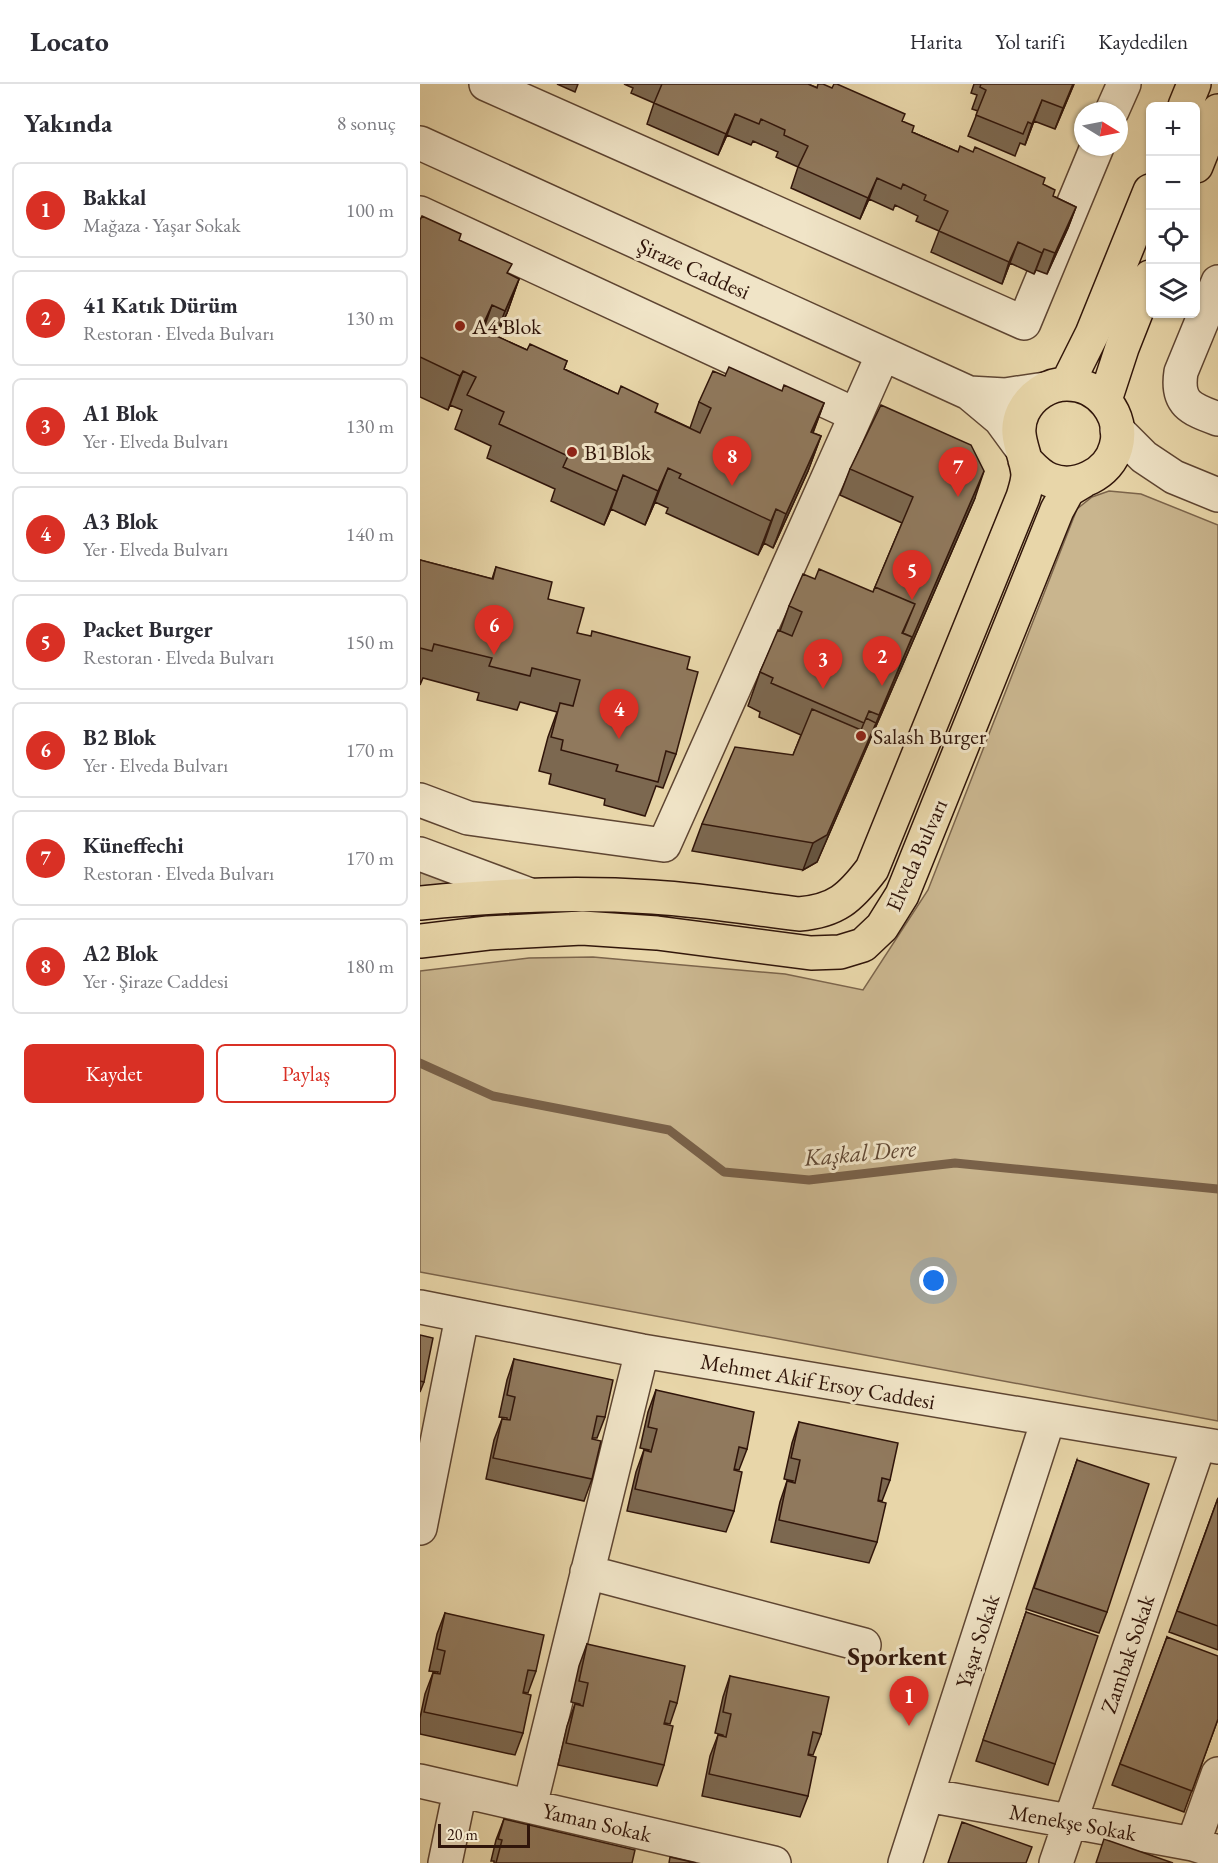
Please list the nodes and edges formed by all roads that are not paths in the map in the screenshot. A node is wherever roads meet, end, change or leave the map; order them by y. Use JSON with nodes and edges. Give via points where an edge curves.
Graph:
{"nodes":[{"id":1,"x":486,"y":84,"type":"edge"},
{"id":2,"x":1124,"y":84,"type":"edge"},
{"id":3,"x":1194,"y":84,"type":"edge"},
{"id":4,"x":1116,"y":102,"type":"edge"},
{"id":5,"x":1187,"y":102,"type":"edge"},
{"id":6,"x":1218,"y":111,"type":"edge"},
{"id":7,"x":420,"y":143,"type":"edge"},
{"id":8,"x":1094,"y":156,"type":"edge"},
{"id":9,"x":1200,"y":156,"type":"edge"},
{"id":10,"x":1146,"y":201,"type":"edge"},
{"id":11,"x":420,"y":213,"type":"edge"},
{"id":12,"x":1218,"y":282,"type":"edge"},
{"id":13,"x":1146,"y":287,"type":"edge"},
{"id":14,"x":883,"y":354,"type":"junction"},
{"id":15,"x":1056,"y":387,"type":"junction"},
{"id":16,"x":969,"y":393,"type":"junction"},
{"id":17,"x":1105,"y":400,"type":"junction"},
{"id":18,"x":856,"y":415,"type":"junction"},
{"id":19,"x":1218,"y":419,"type":"edge"},
{"id":20,"x":1117,"y":430,"type":"junction"},
{"id":21,"x":1022,"y":453,"type":"junction"},
{"id":22,"x":1090,"y":477,"type":"junction"},
{"id":23,"x":1174,"y":477,"type":"junction"},
{"id":24,"x":1218,"y":495,"type":"edge"},
{"id":25,"x":420,"y":800,"type":"edge"},
{"id":26,"x":420,"y":854,"type":"edge"},
{"id":27,"x":530,"y":894,"type":"junction"},
{"id":28,"x":420,"y":903,"type":"edge"},
{"id":29,"x":420,"y":941,"type":"edge"},
{"id":30,"x":420,"y":1307,"type":"edge"},
{"id":31,"x":462,"y":1317,"type":"junction"},
{"id":32,"x":642,"y":1351,"type":"junction"},
{"id":33,"x":1048,"y":1420,"type":"junction"},
{"id":34,"x":1209,"y":1446,"type":"edge"},
{"id":35,"x":420,"y":1528,"type":"edge"},
{"id":36,"x":587,"y":1572,"type":"junction"},
{"id":37,"x":864,"y":1645,"type":"dead end"},
{"id":38,"x":1218,"y":1774,"type":"edge"},
{"id":39,"x":420,"y":1781,"type":"edge"},
{"id":40,"x":460,"y":1791,"type":"junction"},
{"id":41,"x":927,"y":1795,"type":"junction"},
{"id":42,"x":530,"y":1806,"type":"junction"},
{"id":43,"x":1070,"y":1822,"type":"junction"},
{"id":44,"x":1206,"y":1848,"type":"edge"},
{"id":45,"x":445,"y":1863,"type":"edge"},
{"id":46,"x":774,"y":1863,"type":"edge"},
{"id":47,"x":905,"y":1863,"type":"edge"},
{"id":48,"x":1056,"y":1863,"type":"edge"}],
"edges":[{"from":1,"to":8,"type":"street","via":[[1024,323]]},
{"from":2,"to":4,"type":"street"},
{"from":3,"to":5,"type":"main road"},
{"from":6,"to":9,"type":"main road"},
{"from":7,"to":14,"type":"street","name":"Şiraze Caddesi"},
{"from":10,"to":15,"type":"main road","via":[[1092,334]]},
{"from":11,"to":18,"type":"street"},
{"from":12,"to":19,"type":"street","via":[[1181,372],[1179,386],[1182,398],[1197,411]]},
{"from":13,"to":17,"type":"main road"},
{"from":14,"to":16,"type":"street","name":"Şiraze Caddesi"},
{"from":14,"to":18,"type":"street"},
{"from":15,"to":16,"type":"street","via":[[1005,395]]},
{"from":15,"to":17,"type":"main road","via":[[1077,384]]},
{"from":15,"to":21,"type":"main road","via":[[1032,399],[1022,413],[1018,429]]},
{"from":16,"to":21,"type":"street","via":[[1000,419]]},
{"from":17,"to":20,"type":"main road"},
{"from":18,"to":25,"type":"street","via":[[664,845],[468,818]]},
{"from":20,"to":22,"type":"main road","via":[[1116,447],[1109,462]]},
{"from":20,"to":23,"type":"street","via":[[1144,457]]},
{"from":21,"to":22,"type":"main road","via":[[1036,473],[1050,480],[1066,483]]},
{"from":21,"to":27,"type":"main road","name":"Elveda Bulvarı","via":[[1028,477],[1023,497],[872,869],[854,892],[835,906],[799,914],[653,897]]},
{"from":22,"to":23,"type":"street","via":[[1141,471]]},
{"from":22,"to":29,"type":"main road","name":"Elveda Bulvarı","via":[[1068,490],[1056,510],[902,895],[882,927],[863,945],[840,952],[811,953],[657,933],[582,928]]},
{"from":23,"to":24,"type":"street"},
{"from":26,"to":27,"type":"street"},
{"from":27,"to":28,"type":"main road","name":"Elveda Bulvarı"},
{"from":30,"to":31,"type":"street","name":"Mehmet Akif Ersoy Caddesi"},
{"from":31,"to":32,"type":"street","name":"Mehmet Akif Ersoy Caddesi"},
{"from":31,"to":35,"type":"street"},
{"from":32,"to":33,"type":"street","name":"Mehmet Akif Ersoy Caddesi"},
{"from":32,"to":36,"type":"street"},
{"from":33,"to":34,"type":"street","name":"Mehmet Akif Ersoy Caddesi"},
{"from":33,"to":41,"type":"street","name":"Yaşar Sokak"},
{"from":34,"to":43,"type":"street","name":"Zambak Sokak"},
{"from":36,"to":37,"type":"street"},
{"from":36,"to":42,"type":"street"},
{"from":38,"to":44,"type":"street"},
{"from":39,"to":40,"type":"street","name":"Yaman Sokak"},
{"from":40,"to":42,"type":"street","name":"Yaman Sokak"},
{"from":40,"to":45,"type":"street"},
{"from":41,"to":43,"type":"street","name":"Menekşe Sokak"},
{"from":41,"to":47,"type":"street","name":"Yaşar Sokak"},
{"from":42,"to":46,"type":"street","name":"Yaman Sokak"},
{"from":43,"to":44,"type":"street","name":"Menekşe Sokak"},
{"from":43,"to":48,"type":"street","name":"Zambak Sokak"}]}
